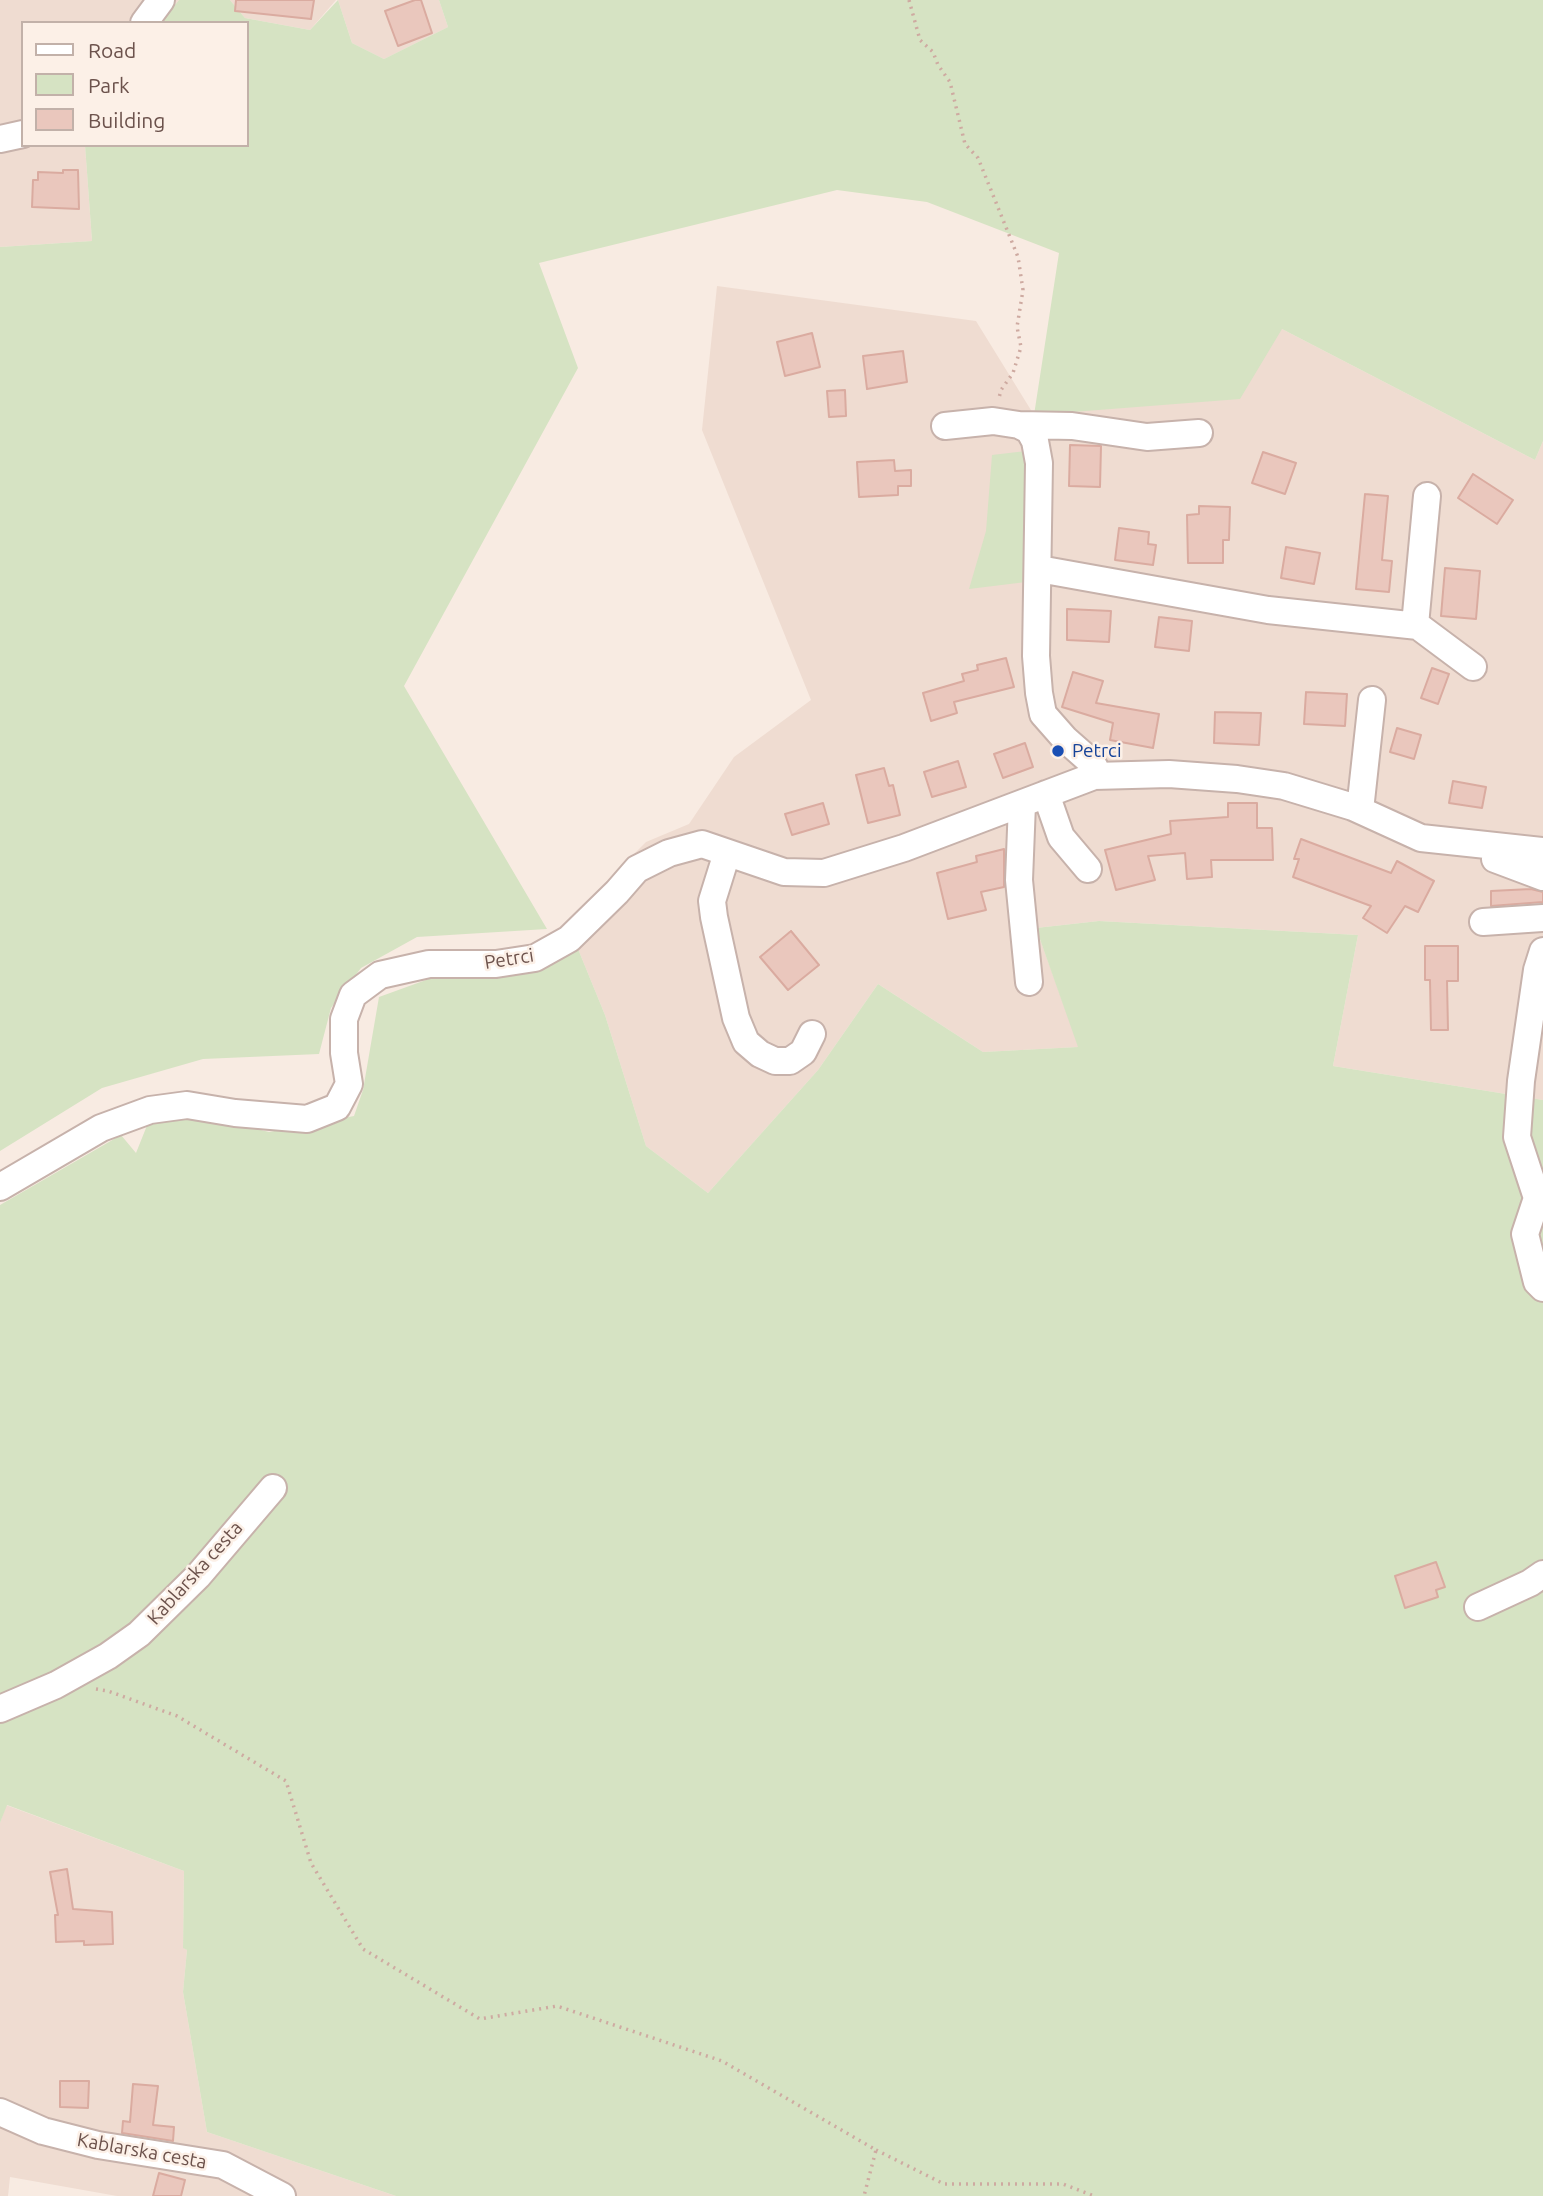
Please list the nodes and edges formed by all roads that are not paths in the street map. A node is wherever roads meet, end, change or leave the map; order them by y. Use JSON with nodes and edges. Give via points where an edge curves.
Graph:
{"nodes":[{"id":1,"x":161,"y":0,"type":"edge"},
{"id":2,"x":145,"y":21,"type":"edge"},
{"id":3,"x":21,"y":134,"type":"edge"},
{"id":4,"x":0,"y":139,"type":"edge"},
{"id":5,"x":1018,"y":425,"type":"junction"},
{"id":6,"x":945,"y":426,"type":"dead end"},
{"id":7,"x":1199,"y":433,"type":"dead end"},
{"id":8,"x":1427,"y":496,"type":"dead end"},
{"id":9,"x":1038,"y":569,"type":"junction"},
{"id":10,"x":1415,"y":625,"type":"junction"},
{"id":11,"x":1473,"y":667,"type":"dead end"},
{"id":12,"x":1372,"y":700,"type":"dead end"},
{"id":13,"x":1073,"y":746,"type":"junction"},
{"id":14,"x":1094,"y":776,"type":"junction"},
{"id":15,"x":1058,"y":790,"type":"junction"},
{"id":16,"x":1022,"y":804,"type":"junction"},
{"id":17,"x":1360,"y":810,"type":"junction"},
{"id":18,"x":1543,"y":851,"type":"edge"},
{"id":19,"x":727,"y":853,"type":"junction"},
{"id":20,"x":1495,"y":859,"type":"dead end"},
{"id":21,"x":1088,"y":869,"type":"dead end"},
{"id":22,"x":1543,"y":877,"type":"edge"},
{"id":23,"x":1543,"y":918,"type":"edge"},
{"id":24,"x":1483,"y":922,"type":"dead end"},
{"id":25,"x":1543,"y":951,"type":"edge"},
{"id":26,"x":1029,"y":982,"type":"dead end"},
{"id":27,"x":812,"y":1034,"type":"dead end"},
{"id":28,"x":0,"y":1187,"type":"edge"},
{"id":29,"x":1543,"y":1288,"type":"edge"},
{"id":30,"x":273,"y":1488,"type":"dead end"},
{"id":31,"x":1543,"y":1574,"type":"edge"},
{"id":32,"x":1478,"y":1607,"type":"dead end"},
{"id":33,"x":0,"y":1709,"type":"edge"},
{"id":34,"x":0,"y":2112,"type":"edge"},
{"id":35,"x":282,"y":2196,"type":"edge"}],
"edges":[{"from":1,"to":2,"type":"street"},
{"from":3,"to":4,"type":"street"},
{"from":5,"to":6,"type":"street","via":[[993,421]]},
{"from":5,"to":7,"type":"street","via":[[1072,426],[1147,437]]},
{"from":5,"to":9,"type":"street","via":[[1029,430],[1039,463]]},
{"from":8,"to":10,"type":"street"},
{"from":9,"to":10,"type":"street","via":[[1268,610]]},
{"from":9,"to":13,"type":"street","via":[[1036,656],[1043,714]]},
{"from":10,"to":11,"type":"street"},
{"from":12,"to":17,"type":"street"},
{"from":13,"to":14,"type":"street","via":[[1094,766]]},
{"from":13,"to":15,"type":"street"},
{"from":14,"to":15,"type":"street","name":"Petrci"},
{"from":14,"to":17,"type":"street","name":"Petrci","via":[[1169,774],[1237,779],[1284,786]]},
{"from":15,"to":16,"type":"street","name":"Petrci"},
{"from":15,"to":21,"type":"street","via":[[1061,836]]},
{"from":16,"to":19,"type":"street","name":"Petrci","via":[[824,873],[784,872]]},
{"from":16,"to":26,"type":"street","via":[[1019,880]]},
{"from":17,"to":18,"type":"street","name":"Petrci","via":[[1421,838]]},
{"from":19,"to":27,"type":"street","via":[[712,901],[736,1018],[746,1041],[775,1061],[790,1061],[803,1052]]},
{"from":19,"to":28,"type":"street","name":"Petrci","via":[[702,844],[637,869],[569,939],[535,958],[496,964],[429,964],[380,975],[353,996],[344,1019],[349,1084],[337,1107],[307,1119],[187,1105],[150,1110],[101,1128]]},
{"from":20,"to":22,"type":"street"},
{"from":23,"to":24,"type":"street"},
{"from":25,"to":29,"type":"street","via":[[1521,1081],[1517,1137],[1537,1198],[1525,1234],[1537,1282]]},
{"from":30,"to":33,"type":"street","name":"Kablarska cesta","via":[[198,1576],[138,1634],[56,1685]]},
{"from":31,"to":32,"type":"street"},
{"from":34,"to":35,"type":"street","name":"Kablarska cesta","via":[[43,2131],[99,2145],[223,2165]]}]}
